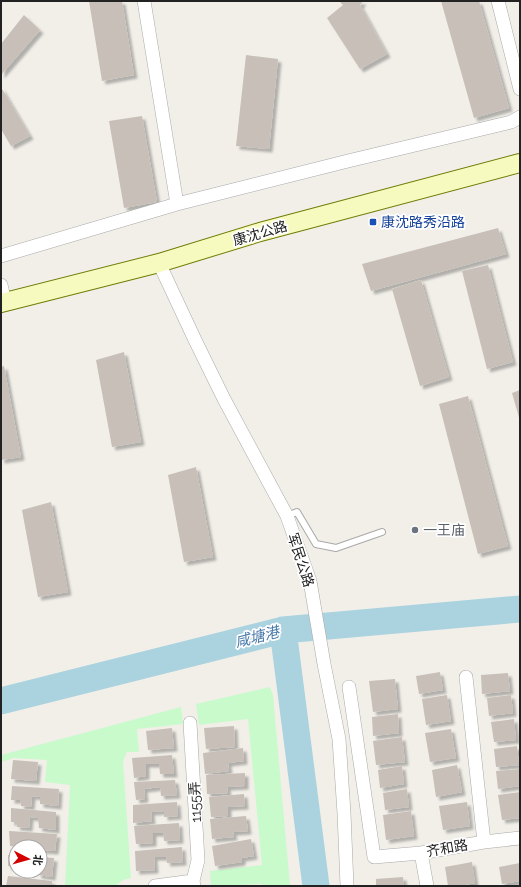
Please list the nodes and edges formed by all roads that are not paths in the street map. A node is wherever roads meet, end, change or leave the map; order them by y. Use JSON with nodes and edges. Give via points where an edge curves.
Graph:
{"nodes":[{"id":1,"x":144,"y":1,"type":"edge"},
{"id":2,"x":498,"y":1,"type":"edge"},
{"id":3,"x":520,"y":89,"type":"edge"},
{"id":4,"x":520,"y":117,"type":"edge"},
{"id":5,"x":520,"y":163,"type":"edge"},
{"id":6,"x":178,"y":204,"type":"junction"},
{"id":7,"x":1,"y":256,"type":"edge"},
{"id":8,"x":160,"y":263,"type":"junction"},
{"id":9,"x":1,"y":284,"type":"edge"},
{"id":10,"x":3,"y":303,"type":"edge"},
{"id":11,"x":287,"y":516,"type":"junction"},
{"id":12,"x":382,"y":532,"type":"dead end"},
{"id":13,"x":466,"y":676,"type":"dead end"},
{"id":14,"x":350,"y":687,"type":"dead end"},
{"id":15,"x":190,"y":723,"type":"dead end"},
{"id":16,"x":520,"y":838,"type":"edge"},
{"id":17,"x":484,"y":842,"type":"junction"},
{"id":18,"x":421,"y":853,"type":"junction"},
{"id":19,"x":194,"y":883,"type":"edge"},
{"id":20,"x":155,"y":886,"type":"edge"},
{"id":21,"x":346,"y":886,"type":"edge"},
{"id":22,"x":427,"y":886,"type":"edge"}],
"edges":[{"from":1,"to":6,"type":"street"},
{"from":2,"to":3,"type":"street"},
{"from":4,"to":6,"type":"street","via":[[511,122]]},
{"from":5,"to":8,"type":"street","name":"康沈公路","via":[[260,232]]},
{"from":6,"to":7,"type":"street"},
{"from":8,"to":10,"type":"street","name":"康沈公路"},
{"from":8,"to":11,"type":"street","name":"军民公路","via":[[224,399]]},
{"from":9,"to":10,"type":"street"},
{"from":11,"to":12,"type":"lane","via":[[297,512],[316,544],[336,548]]},
{"from":11,"to":21,"type":"street","name":"军民公路","via":[[310,581],[339,740]]},
{"from":13,"to":17,"type":"street"},
{"from":14,"to":18,"type":"street","name":"齐和路","via":[[374,857]]},
{"from":15,"to":19,"type":"street","name":"1155弄","via":[[198,860]]},
{"from":16,"to":17,"type":"street","name":"齐和路"},
{"from":17,"to":18,"type":"street","name":"齐和路"},
{"from":18,"to":22,"type":"street"},
{"from":19,"to":20,"type":"street","name":"1155弄"}]}
